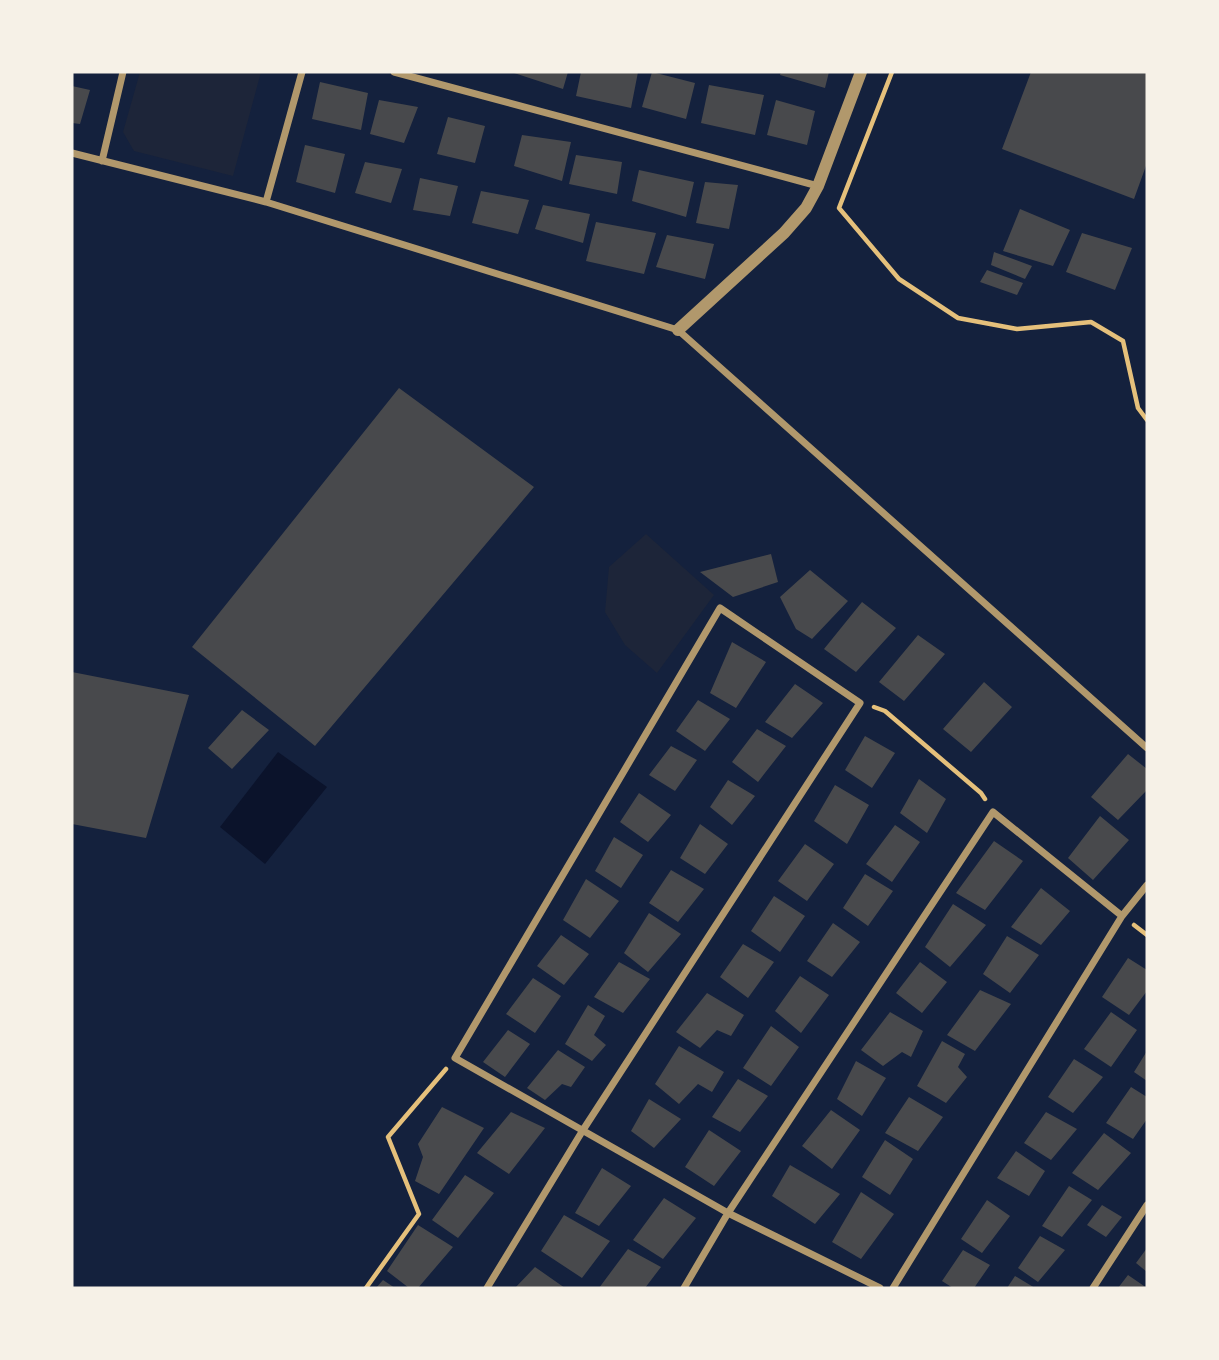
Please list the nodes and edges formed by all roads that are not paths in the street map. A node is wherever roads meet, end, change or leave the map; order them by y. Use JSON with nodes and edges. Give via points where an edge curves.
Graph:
{"nodes":[{"id":1,"x":123,"y":72,"type":"edge"},
{"id":2,"x":302,"y":72,"type":"edge"},
{"id":3,"x":394,"y":72,"type":"edge"},
{"id":4,"x":861,"y":72,"type":"edge"},
{"id":5,"x":72,"y":153,"type":"edge"},
{"id":6,"x":102,"y":161,"type":"junction"},
{"id":7,"x":818,"y":186,"type":"junction"},
{"id":8,"x":266,"y":202,"type":"junction"},
{"id":9,"x":678,"y":330,"type":"junction"},
{"id":10,"x":1147,"y":748,"type":"edge"},
{"id":11,"x":1147,"y":885,"type":"edge"},
{"id":12,"x":1122,"y":916,"type":"junction"},
{"id":13,"x":583,"y":1130,"type":"junction"},
{"id":14,"x":1147,"y":1205,"type":"edge"},
{"id":15,"x":728,"y":1213,"type":"junction"},
{"id":16,"x":487,"y":1288,"type":"edge"},
{"id":17,"x":684,"y":1288,"type":"edge"},
{"id":18,"x":880,"y":1288,"type":"edge"},
{"id":19,"x":893,"y":1288,"type":"edge"},
{"id":20,"x":1093,"y":1288,"type":"edge"}],
"edges":[{"from":1,"to":6,"type":"street"},
{"from":2,"to":8,"type":"street"},
{"from":3,"to":7,"type":"street"},
{"from":4,"to":7,"type":"street"},
{"from":5,"to":6,"type":"street"},
{"from":6,"to":8,"type":"street"},
{"from":7,"to":9,"type":"street","via":[[784,233]]},
{"from":8,"to":9,"type":"street"},
{"from":9,"to":10,"type":"street"},
{"from":11,"to":12,"type":"street"},
{"from":12,"to":15,"type":"street","via":[[993,812]]},
{"from":12,"to":19,"type":"street"},
{"from":13,"to":13,"type":"street","via":[[860,703],[720,608],[455,1058]]},
{"from":13,"to":15,"type":"street"},
{"from":13,"to":16,"type":"street"},
{"from":14,"to":20,"type":"street"},
{"from":15,"to":17,"type":"street"},
{"from":15,"to":18,"type":"street"}]}
